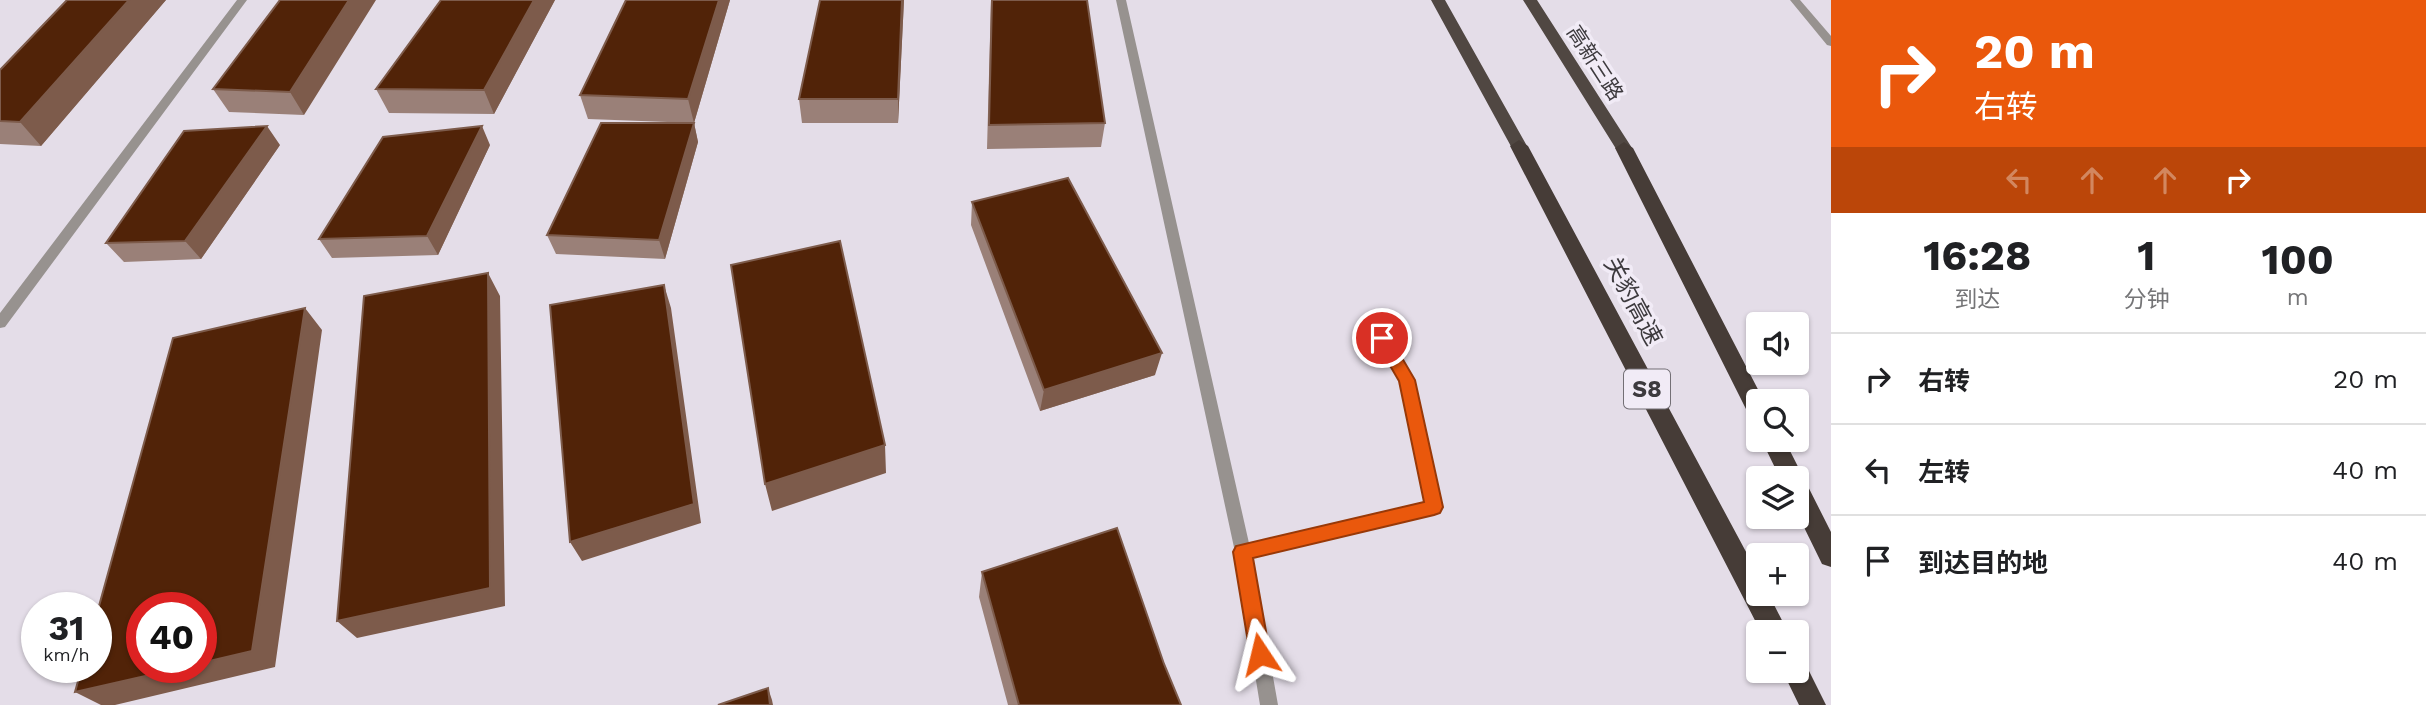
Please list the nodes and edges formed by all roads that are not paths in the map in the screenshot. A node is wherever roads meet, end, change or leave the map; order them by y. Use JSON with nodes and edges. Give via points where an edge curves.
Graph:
{"nodes":[{"id":1,"x":242,"y":0,"type":"edge"},
{"id":2,"x":1121,"y":0,"type":"edge"},
{"id":3,"x":1438,"y":0,"type":"edge"},
{"id":4,"x":1530,"y":0,"type":"edge"},
{"id":5,"x":1795,"y":0,"type":"edge"},
{"id":6,"x":1831,"y":43,"type":"edge"},
{"id":7,"x":1519,"y":146,"type":"joint"},
{"id":8,"x":1625,"y":148,"type":"joint"},
{"id":9,"x":0,"y":323,"type":"edge"},
{"id":10,"x":1382,"y":338,"type":"dead end"},
{"id":11,"x":1747,"y":389,"type":"edge"},
{"id":12,"x":1809,"y":513,"type":"edge"},
{"id":13,"x":1242,"y":552,"type":"junction"},
{"id":14,"x":1831,"y":556,"type":"edge"},
{"id":15,"x":1769,"y":620,"type":"edge"},
{"id":16,"x":1802,"y":683,"type":"edge"},
{"id":17,"x":1269,"y":705,"type":"edge"},
{"id":18,"x":1814,"y":705,"type":"edge"}],
"edges":[{"from":1,"to":9,"type":"street"},
{"from":2,"to":13,"type":"street"},
{"from":3,"to":7,"type":"highway"},
{"from":4,"to":8,"type":"highway","name":"高新三路"},
{"from":5,"to":6,"type":"street"},
{"from":7,"to":15,"type":"highway","name":"关豹高速","number":"S8"},
{"from":8,"to":11,"type":"highway"},
{"from":10,"to":13,"type":"street","via":[[1407,380],[1434,507]]},
{"from":12,"to":14,"type":"highway"},
{"from":13,"to":17,"type":"street"},
{"from":16,"to":18,"type":"highway"}]}
